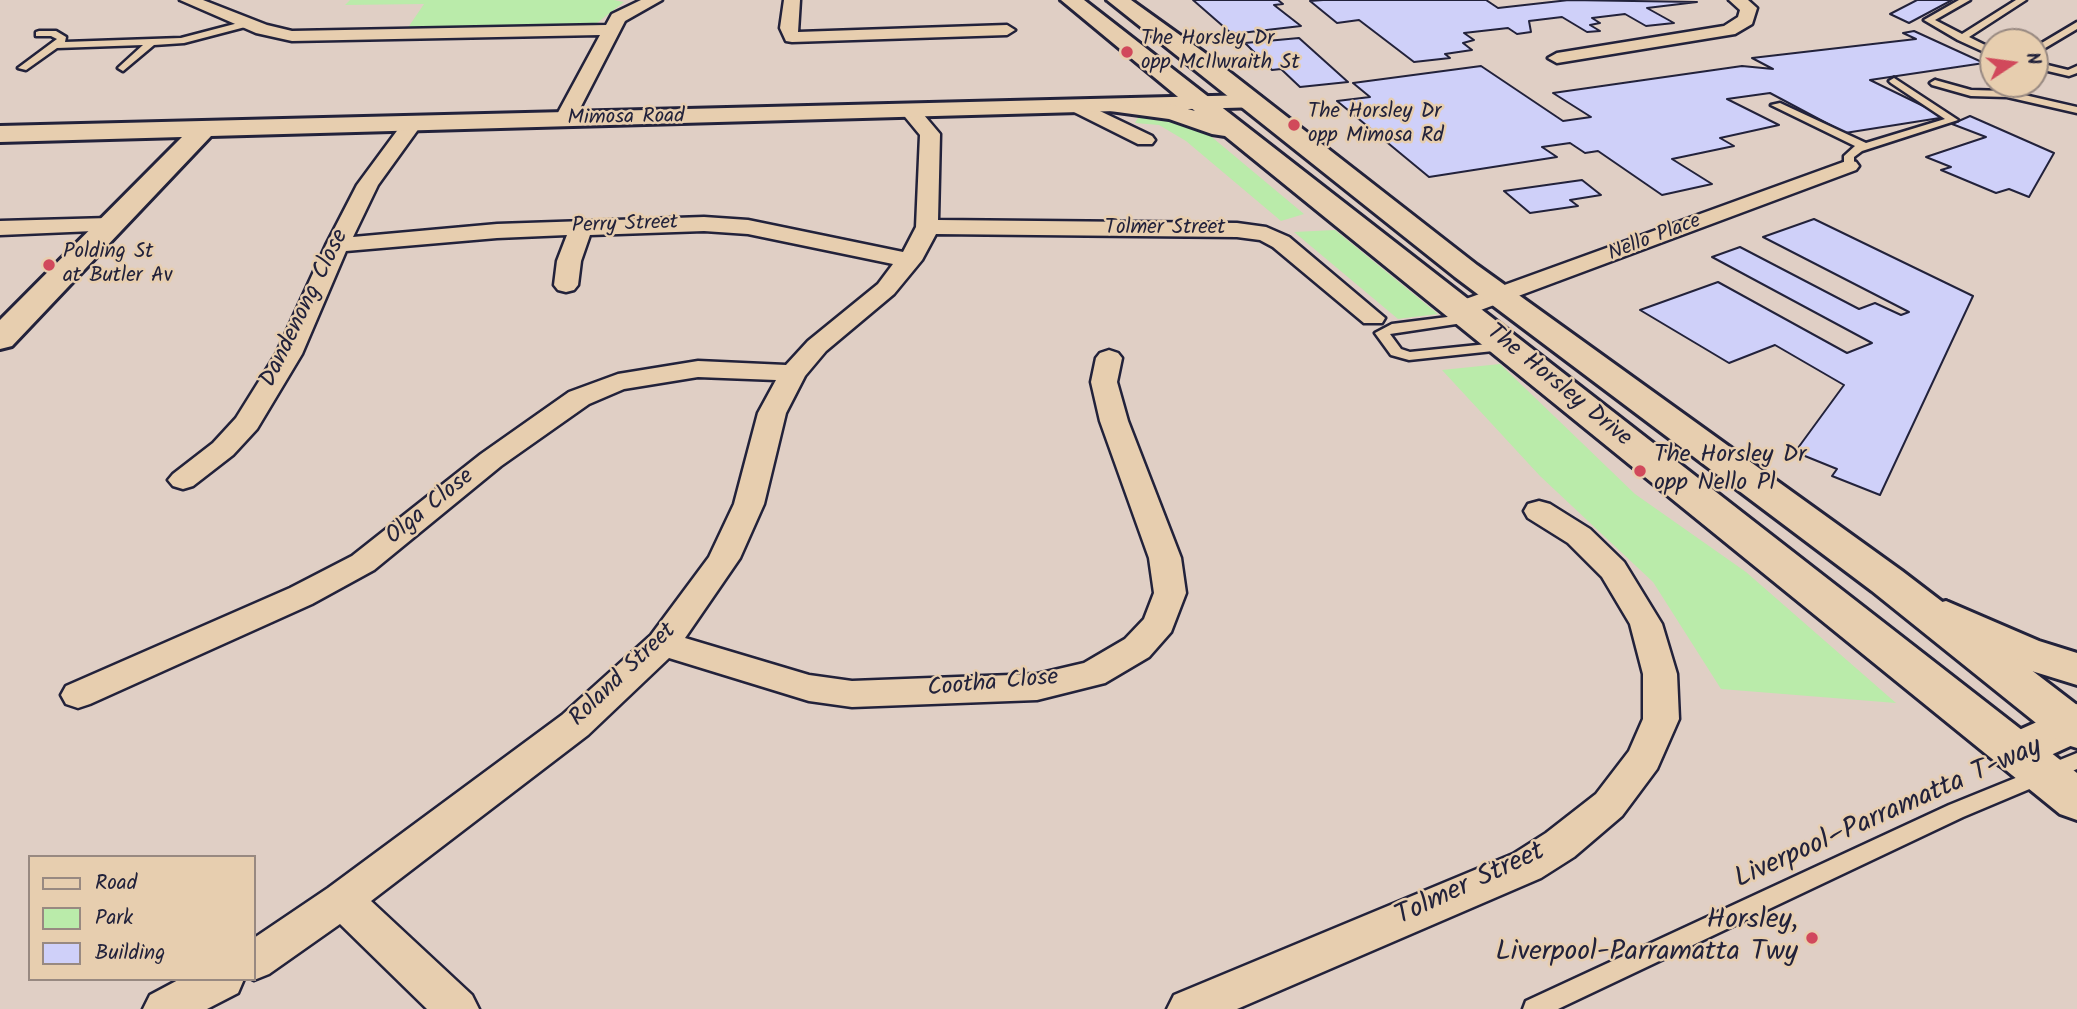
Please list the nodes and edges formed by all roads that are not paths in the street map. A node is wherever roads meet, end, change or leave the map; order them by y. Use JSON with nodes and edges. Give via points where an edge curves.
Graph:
{"nodes":[{"id":1,"x":188,"y":0,"type":"edge"},
{"id":2,"x":654,"y":0,"type":"edge"},
{"id":3,"x":792,"y":0,"type":"edge"},
{"id":4,"x":1071,"y":0,"type":"edge"},
{"id":5,"x":1117,"y":0,"type":"edge"},
{"id":6,"x":1737,"y":0,"type":"edge"},
{"id":7,"x":1966,"y":0,"type":"edge"},
{"id":8,"x":2022,"y":0,"type":"edge"},
{"id":9,"x":246,"y":24,"type":"junction"},
{"id":10,"x":2077,"y":25,"type":"edge"},
{"id":11,"x":611,"y":30,"type":"junction"},
{"id":12,"x":1007,"y":30,"type":"dead end"},
{"id":13,"x":39,"y":34,"type":"dead end"},
{"id":14,"x":1961,"y":38,"type":"junction"},
{"id":15,"x":2049,"y":42,"type":"edge"},
{"id":16,"x":150,"y":44,"type":"junction"},
{"id":17,"x":58,"y":45,"type":"junction"},
{"id":18,"x":1979,"y":46,"type":"edge"},
{"id":19,"x":1557,"y":58,"type":"dead end"},
{"id":20,"x":23,"y":68,"type":"dead end"},
{"id":21,"x":123,"y":68,"type":"dead end"},
{"id":22,"x":2049,"y":68,"type":"edge"},
{"id":23,"x":2077,"y":69,"type":"edge"},
{"id":24,"x":1894,"y":81,"type":"dead end"},
{"id":25,"x":1935,"y":83,"type":"dead end"},
{"id":26,"x":1252,"y":102,"type":"junction"},
{"id":27,"x":1203,"y":104,"type":"junction"},
{"id":28,"x":1776,"y":105,"type":"dead end"},
{"id":29,"x":1119,"y":106,"type":"junction"},
{"id":30,"x":1079,"y":107,"type":"junction"},
{"id":31,"x":2077,"y":110,"type":"edge"},
{"id":32,"x":564,"y":120,"type":"junction"},
{"id":33,"x":920,"y":123,"type":"junction"},
{"id":34,"x":412,"y":124,"type":"junction"},
{"id":35,"x":205,"y":128,"type":"junction"},
{"id":36,"x":0,"y":134,"type":"edge"},
{"id":37,"x":1145,"y":140,"type":"dead end"},
{"id":38,"x":1865,"y":147,"type":"junction"},
{"id":39,"x":1849,"y":166,"type":"joint"},
{"id":40,"x":1320,"y":197,"type":"junction"},
{"id":41,"x":109,"y":225,"type":"junction"},
{"id":42,"x":582,"y":227,"type":"junction"},
{"id":43,"x":0,"y":228,"type":"edge"},
{"id":44,"x":927,"y":228,"type":"junction"},
{"id":45,"x":337,"y":245,"type":"junction"},
{"id":46,"x":910,"y":260,"type":"junction"},
{"id":47,"x":566,"y":285,"type":"dead end"},
{"id":48,"x":1477,"y":308,"type":"junction"},
{"id":49,"x":1373,"y":318,"type":"dead end"},
{"id":50,"x":0,"y":339,"type":"edge"},
{"id":51,"x":1507,"y":346,"type":"junction"},
{"id":52,"x":1109,"y":358,"type":"dead end"},
{"id":53,"x":793,"y":373,"type":"junction"},
{"id":54,"x":183,"y":480,"type":"dead end"},
{"id":55,"x":1539,"y":511,"type":"dead end"},
{"id":56,"x":1887,"y":581,"type":"junction"},
{"id":57,"x":663,"y":644,"type":"junction"},
{"id":58,"x":2077,"y":669,"type":"edge"},
{"id":59,"x":78,"y":695,"type":"dead end"},
{"id":60,"x":2063,"y":752,"type":"edge"},
{"id":61,"x":342,"y":900,"type":"junction"},
{"id":62,"x":256,"y":960,"type":"edge"},
{"id":63,"x":219,"y":981,"type":"edge"},
{"id":64,"x":166,"y":1009,"type":"edge"},
{"id":65,"x":457,"y":1009,"type":"edge"},
{"id":66,"x":1189,"y":1009,"type":"edge"},
{"id":67,"x":1534,"y":1009,"type":"edge"}],
"edges":[{"from":1,"to":9,"type":"street"},
{"from":2,"to":11,"type":"street","via":[[618,18]]},
{"from":3,"to":12,"type":"street","via":[[788,28],[792,37]]},
{"from":4,"to":27,"type":"main road","name":"The Horsley Drive"},
{"from":5,"to":26,"type":"main road","name":"The Horsley Drive"},
{"from":5,"to":27,"type":"main road","via":[[1159,45],[1212,87],[1213,99]]},
{"from":6,"to":19,"type":"street","via":[[1749,8],[1746,20],[1729,30]]},
{"from":7,"to":14,"type":"lane","via":[[1928,20]]},
{"from":8,"to":14,"type":"lane"},
{"from":9,"to":11,"type":"street","via":[[276,34],[313,37]]},
{"from":9,"to":16,"type":"lane"},
{"from":10,"to":15,"type":"lane"},
{"from":11,"to":32,"type":"street"},
{"from":13,"to":17,"type":"lane","via":[[53,33],[63,39]]},
{"from":14,"to":18,"type":"lane"},
{"from":16,"to":17,"type":"lane"},
{"from":16,"to":21,"type":"lane"},
{"from":17,"to":20,"type":"lane"},
{"from":22,"to":23,"type":"lane","via":[[2068,73]]},
{"from":24,"to":38,"type":"lane","via":[[1953,120]]},
{"from":25,"to":31,"type":"lane"},
{"from":26,"to":27,"type":"main road","name":"Mimosa Road"},
{"from":26,"to":48,"type":"main road","name":"The Horsley Drive","via":[[1347,179]]},
{"from":27,"to":29,"type":"main road","name":"Mimosa Road"},
{"from":27,"to":40,"type":"main road","name":"The Horsley Drive"},
{"from":28,"to":38,"type":"lane"},
{"from":29,"to":30,"type":"main road","name":"Mimosa Road"},
{"from":29,"to":40,"type":"main road","via":[[1173,112],[1210,124]]},
{"from":30,"to":33,"type":"main road","name":"Mimosa Road"},
{"from":30,"to":37,"type":"street"},
{"from":32,"to":33,"type":"main road","name":"Mimosa Road"},
{"from":32,"to":34,"type":"main road","name":"Mimosa Road"},
{"from":33,"to":44,"type":"street","name":"Roland Street"},
{"from":34,"to":35,"type":"main road","name":"Mimosa Road"},
{"from":34,"to":45,"type":"street","name":"Dandenong Close","via":[[368,185]]},
{"from":35,"to":36,"type":"main road","name":"Mimosa Road"},
{"from":35,"to":41,"type":"main road"},
{"from":38,"to":39,"type":"lane","via":[[1852,152]]},
{"from":39,"to":48,"type":"street","name":"Nello Place"},
{"from":40,"to":48,"type":"main road","name":"The Horsley Drive"},
{"from":41,"to":43,"type":"street"},
{"from":41,"to":50,"type":"main road"},
{"from":42,"to":45,"type":"street","name":"Perry Street"},
{"from":42,"to":46,"type":"street","name":"Perry Street","via":[[704,223],[748,227]]},
{"from":42,"to":47,"type":"street"},
{"from":44,"to":46,"type":"street","name":"Roland Street"},
{"from":44,"to":49,"type":"street","name":"Tolmer Street","via":[[1266,234]]},
{"from":45,"to":54,"type":"street","name":"Dandenong Close","via":[[289,354],[247,423]]},
{"from":46,"to":53,"type":"street","name":"Roland Street","via":[[886,289],[817,346]]},
{"from":48,"to":51,"type":"main road","name":"The Horsley Drive"},
{"from":48,"to":51,"type":"lane","via":[[1382,333],[1396,352],[1409,356]]},
{"from":48,"to":56,"type":"main road","name":"The Horsley Drive"},
{"from":51,"to":60,"type":"main road","name":"The Horsley Drive"},
{"from":52,"to":57,"type":"street","name":"Cootha Close","via":[[1104,382],[1114,421],[1165,558],[1170,593],[1159,624],[1137,648],[1093,674],[1037,687],[852,694],[809,688]]},
{"from":53,"to":57,"type":"street","name":"Roland Street","via":[[772,413],[749,504],[724,558]]},
{"from":53,"to":59,"type":"street","name":"Olga Close","via":[[698,369],[618,382],[579,398],[491,460],[363,563],[301,596]]},
{"from":55,"to":66,"type":"street","name":"Tolmer Street","via":[[1579,536],[1613,570],[1646,624],[1660,674],[1661,719],[1644,759],[1609,804],[1527,866]]},
{"from":56,"to":58,"type":"main road","via":[[1994,642]]},
{"from":56,"to":60,"type":"main road","name":"The Horsley Drive"},
{"from":57,"to":61,"type":"street","name":"Roland Street","via":[[575,725]]},
{"from":60,"to":67,"type":"lane","name":"Liverpool–Parramatta T-way","via":[[1956,811]]},
{"from":61,"to":62,"type":"street","name":"Roland Street"},
{"from":61,"to":65,"type":"street"},
{"from":63,"to":64,"type":"street"}]}
